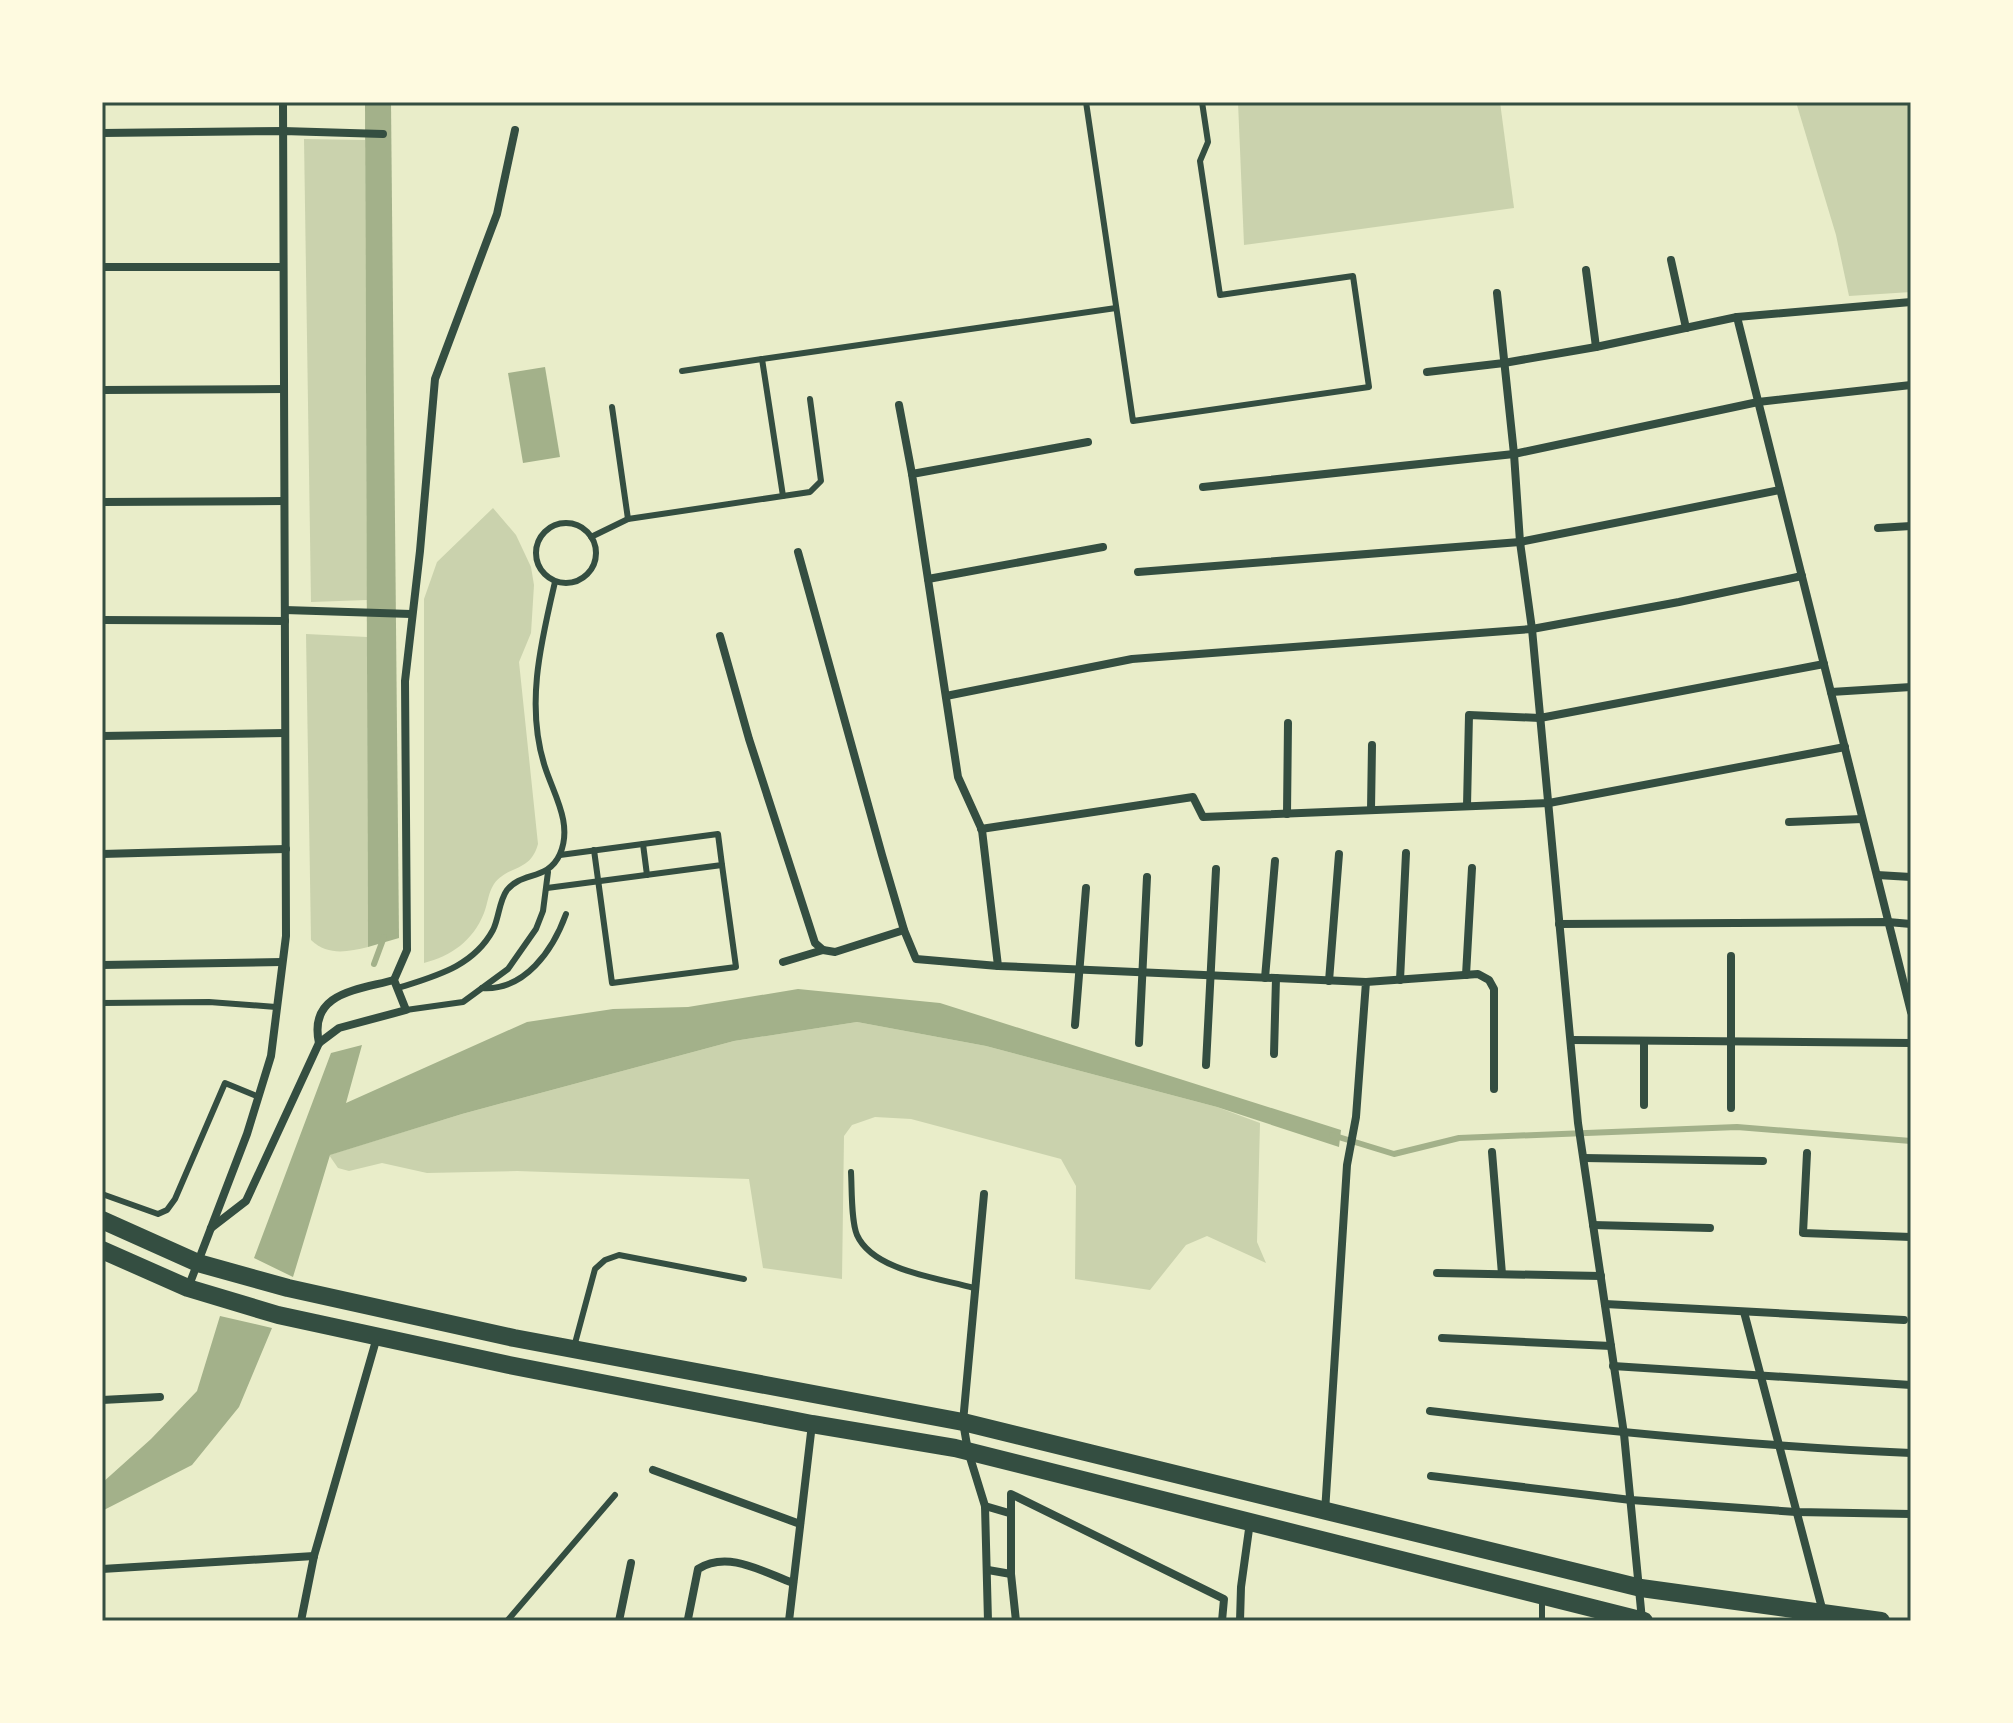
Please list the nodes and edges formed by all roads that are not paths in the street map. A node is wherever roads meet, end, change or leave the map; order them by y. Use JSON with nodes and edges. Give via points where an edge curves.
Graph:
{"nodes":[{"id":1,"x":283,"y":102,"type":"edge"},
{"id":2,"x":1086,"y":102,"type":"edge"},
{"id":3,"x":1202,"y":102,"type":"edge"},
{"id":4,"x":515,"y":130,"type":"dead end"},
{"id":5,"x":283,"y":131,"type":"junction"},
{"id":6,"x":102,"y":133,"type":"edge"},
{"id":7,"x":383,"y":134,"type":"dead end"},
{"id":8,"x":1671,"y":260,"type":"dead end"},
{"id":9,"x":102,"y":267,"type":"edge"},
{"id":10,"x":283,"y":267,"type":"junction"},
{"id":11,"x":1586,"y":270,"type":"dead end"},
{"id":12,"x":1497,"y":293,"type":"dead end"},
{"id":13,"x":1911,"y":302,"type":"edge"},
{"id":14,"x":1116,"y":308,"type":"junction"},
{"id":15,"x":1737,"y":317,"type":"junction"},
{"id":16,"x":1686,"y":328,"type":"junction"},
{"id":17,"x":1596,"y":347,"type":"junction"},
{"id":18,"x":762,"y":359,"type":"junction"},
{"id":19,"x":1504,"y":363,"type":"junction"},
{"id":20,"x":682,"y":371,"type":"dead end"},
{"id":21,"x":1427,"y":372,"type":"dead end"},
{"id":22,"x":1911,"y":385,"type":"edge"},
{"id":23,"x":284,"y":389,"type":"junction"},
{"id":24,"x":102,"y":390,"type":"edge"},
{"id":25,"x":810,"y":399,"type":"dead end"},
{"id":26,"x":1758,"y":402,"type":"junction"},
{"id":27,"x":899,"y":405,"type":"dead end"},
{"id":28,"x":612,"y":407,"type":"dead end"},
{"id":29,"x":1088,"y":442,"type":"dead end"},
{"id":30,"x":1514,"y":454,"type":"junction"},
{"id":31,"x":912,"y":474,"type":"junction"},
{"id":32,"x":1203,"y":487,"type":"dead end"},
{"id":33,"x":1780,"y":490,"type":"junction"},
{"id":34,"x":783,"y":496,"type":"junction"},
{"id":35,"x":284,"y":501,"type":"junction"},
{"id":36,"x":102,"y":502,"type":"edge"},
{"id":37,"x":628,"y":519,"type":"junction"},
{"id":38,"x":1911,"y":526,"type":"edge"},
{"id":39,"x":1878,"y":528,"type":"dead end"},
{"id":40,"x":591,"y":537,"type":"junction"},
{"id":41,"x":1520,"y":542,"type":"junction"},
{"id":42,"x":1103,"y":547,"type":"dead end"},
{"id":43,"x":798,"y":552,"type":"dead end"},
{"id":44,"x":1138,"y":572,"type":"dead end"},
{"id":45,"x":1802,"y":576,"type":"junction"},
{"id":46,"x":928,"y":579,"type":"junction"},
{"id":47,"x":555,"y":582,"type":"junction"},
{"id":48,"x":285,"y":610,"type":"junction"},
{"id":49,"x":411,"y":614,"type":"junction"},
{"id":50,"x":102,"y":620,"type":"edge"},
{"id":51,"x":285,"y":621,"type":"junction"},
{"id":52,"x":1532,"y":629,"type":"junction"},
{"id":53,"x":720,"y":636,"type":"dead end"},
{"id":54,"x":1824,"y":664,"type":"junction"},
{"id":55,"x":1911,"y":687,"type":"edge"},
{"id":56,"x":1831,"y":692,"type":"junction"},
{"id":57,"x":946,"y":696,"type":"junction"},
{"id":58,"x":1540,"y":718,"type":"junction"},
{"id":59,"x":1288,"y":723,"type":"dead end"},
{"id":60,"x":285,"y":733,"type":"junction"},
{"id":61,"x":102,"y":736,"type":"edge"},
{"id":62,"x":1372,"y":745,"type":"dead end"},
{"id":63,"x":1845,"y":747,"type":"junction"},
{"id":64,"x":1549,"y":803,"type":"junction"},
{"id":65,"x":1467,"y":806,"type":"junction"},
{"id":66,"x":1371,"y":810,"type":"junction"},
{"id":67,"x":1287,"y":814,"type":"junction"},
{"id":68,"x":1862,"y":819,"type":"junction"},
{"id":69,"x":1789,"y":822,"type":"dead end"},
{"id":70,"x":981,"y":829,"type":"junction"},
{"id":71,"x":643,"y":844,"type":"junction"},
{"id":72,"x":286,"y":849,"type":"junction"},
{"id":73,"x":594,"y":850,"type":"junction"},
{"id":74,"x":1406,"y":853,"type":"dead end"},
{"id":75,"x":102,"y":854,"type":"edge"},
{"id":76,"x":1339,"y":854,"type":"dead end"},
{"id":77,"x":560,"y":855,"type":"junction"},
{"id":78,"x":1275,"y":861,"type":"dead end"},
{"id":79,"x":722,"y":865,"type":"junction"},
{"id":80,"x":1472,"y":868,"type":"dead end"},
{"id":81,"x":1216,"y":869,"type":"dead end"},
{"id":82,"x":548,"y":872,"type":"junction"},
{"id":83,"x":647,"y":875,"type":"junction"},
{"id":84,"x":1877,"y":875,"type":"junction"},
{"id":85,"x":1147,"y":877,"type":"dead end"},
{"id":86,"x":1911,"y":877,"type":"edge"},
{"id":87,"x":598,"y":881,"type":"junction"},
{"id":88,"x":547,"y":888,"type":"junction"},
{"id":89,"x":1086,"y":888,"type":"dead end"},
{"id":90,"x":566,"y":914,"type":"dead end"},
{"id":91,"x":1888,"y":922,"type":"junction"},
{"id":92,"x":1559,"y":924,"type":"junction"},
{"id":93,"x":1911,"y":924,"type":"edge"},
{"id":94,"x":904,"y":930,"type":"junction"},
{"id":95,"x":823,"y":950,"type":"junction"},
{"id":96,"x":1731,"y":956,"type":"dead end"},
{"id":97,"x":282,"y":962,"type":"junction"},
{"id":98,"x":783,"y":962,"type":"dead end"},
{"id":99,"x":102,"y":965,"type":"edge"},
{"id":100,"x":998,"y":966,"type":"junction"},
{"id":101,"x":1080,"y":970,"type":"junction"},
{"id":102,"x":1144,"y":973,"type":"junction"},
{"id":103,"x":1211,"y":975,"type":"junction"},
{"id":104,"x":1466,"y":975,"type":"junction"},
{"id":105,"x":1265,"y":978,"type":"junction"},
{"id":106,"x":1276,"y":978,"type":"junction"},
{"id":107,"x":1400,"y":980,"type":"junction"},
{"id":108,"x":1329,"y":981,"type":"junction"},
{"id":109,"x":1366,"y":982,"type":"junction"},
{"id":110,"x":396,"y":984,"type":"junction"},
{"id":111,"x":482,"y":988,"type":"junction"},
{"id":112,"x":102,"y":1003,"type":"edge"},
{"id":113,"x":276,"y":1007,"type":"junction"},
{"id":114,"x":406,"y":1010,"type":"junction"},
{"id":115,"x":1911,"y":1012,"type":"edge"},
{"id":116,"x":1075,"y":1025,"type":"dead end"},
{"id":117,"x":1572,"y":1040,"type":"junction"},
{"id":118,"x":1644,"y":1041,"type":"junction"},
{"id":119,"x":1730,"y":1042,"type":"junction"},
{"id":120,"x":319,"y":1043,"type":"junction"},
{"id":121,"x":1139,"y":1043,"type":"dead end"},
{"id":122,"x":1911,"y":1043,"type":"edge"},
{"id":123,"x":1274,"y":1054,"type":"dead end"},
{"id":124,"x":1206,"y":1065,"type":"dead end"},
{"id":125,"x":1494,"y":1089,"type":"dead end"},
{"id":126,"x":259,"y":1097,"type":"junction"},
{"id":127,"x":1644,"y":1105,"type":"dead end"},
{"id":128,"x":1731,"y":1108,"type":"dead end"},
{"id":129,"x":1492,"y":1152,"type":"dead end"},
{"id":130,"x":1807,"y":1153,"type":"dead end"},
{"id":131,"x":1584,"y":1158,"type":"junction"},
{"id":132,"x":1763,"y":1161,"type":"dead end"},
{"id":133,"x":851,"y":1172,"type":"dead end"},
{"id":134,"x":102,"y":1194,"type":"edge"},
{"id":135,"x":984,"y":1194,"type":"dead end"},
{"id":136,"x":102,"y":1220,"type":"edge"},
{"id":137,"x":1593,"y":1225,"type":"junction"},
{"id":138,"x":211,"y":1228,"type":"junction"},
{"id":139,"x":1710,"y":1228,"type":"dead end"},
{"id":140,"x":1911,"y":1237,"type":"edge"},
{"id":141,"x":102,"y":1250,"type":"edge"},
{"id":142,"x":198,"y":1263,"type":"junction"},
{"id":143,"x":1437,"y":1273,"type":"dead end"},
{"id":144,"x":1502,"y":1274,"type":"junction"},
{"id":145,"x":1601,"y":1276,"type":"junction"},
{"id":146,"x":744,"y":1279,"type":"dead end"},
{"id":147,"x":188,"y":1288,"type":"junction"},
{"id":148,"x":974,"y":1288,"type":"junction"},
{"id":149,"x":1605,"y":1304,"type":"junction"},
{"id":150,"x":1744,"y":1312,"type":"junction"},
{"id":151,"x":1904,"y":1320,"type":"dead end"},
{"id":152,"x":377,"y":1336,"type":"junction"},
{"id":153,"x":1442,"y":1338,"type":"dead end"},
{"id":154,"x":1611,"y":1346,"type":"junction"},
{"id":155,"x":574,"y":1349,"type":"junction"},
{"id":156,"x":1613,"y":1366,"type":"junction"},
{"id":157,"x":1760,"y":1376,"type":"junction"},
{"id":158,"x":1911,"y":1385,"type":"edge"},
{"id":159,"x":160,"y":1397,"type":"dead end"},
{"id":160,"x":102,"y":1400,"type":"edge"},
{"id":161,"x":1430,"y":1411,"type":"dead end"},
{"id":162,"x":963,"y":1422,"type":"junction"},
{"id":163,"x":812,"y":1424,"type":"junction"},
{"id":164,"x":1624,"y":1434,"type":"junction"},
{"id":165,"x":1779,"y":1447,"type":"junction"},
{"id":166,"x":968,"y":1451,"type":"junction"},
{"id":167,"x":1911,"y":1453,"type":"edge"},
{"id":168,"x":653,"y":1470,"type":"dead end"},
{"id":169,"x":1431,"y":1476,"type":"dead end"},
{"id":170,"x":615,"y":1495,"type":"dead end"},
{"id":171,"x":1631,"y":1500,"type":"junction"},
{"id":172,"x":985,"y":1506,"type":"junction"},
{"id":173,"x":1325,"y":1512,"type":"junction"},
{"id":174,"x":1796,"y":1512,"type":"junction"},
{"id":175,"x":1009,"y":1513,"type":"junction"},
{"id":176,"x":1911,"y":1514,"type":"edge"},
{"id":177,"x":1250,"y":1521,"type":"junction"},
{"id":178,"x":800,"y":1524,"type":"junction"},
{"id":179,"x":314,"y":1556,"type":"junction"},
{"id":180,"x":631,"y":1563,"type":"dead end"},
{"id":181,"x":102,"y":1569,"type":"edge"},
{"id":182,"x":988,"y":1570,"type":"junction"},
{"id":183,"x":1011,"y":1574,"type":"junction"},
{"id":184,"x":793,"y":1583,"type":"junction"},
{"id":185,"x":1641,"y":1588,"type":"junction"},
{"id":186,"x":1542,"y":1595,"type":"junction"},
{"id":187,"x":1823,"y":1613,"type":"junction"},
{"id":188,"x":688,"y":1619,"type":"edge"},
{"id":189,"x":301,"y":1621,"type":"edge"},
{"id":190,"x":507,"y":1621,"type":"edge"},
{"id":191,"x":619,"y":1621,"type":"edge"},
{"id":192,"x":789,"y":1621,"type":"edge"},
{"id":193,"x":988,"y":1621,"type":"edge"},
{"id":194,"x":1016,"y":1621,"type":"edge"},
{"id":195,"x":1222,"y":1621,"type":"edge"},
{"id":196,"x":1240,"y":1621,"type":"edge"},
{"id":197,"x":1542,"y":1621,"type":"edge"},
{"id":198,"x":1643,"y":1621,"type":"edge"},
{"id":199,"x":1881,"y":1621,"type":"edge"}],
"edges":[{"from":1,"to":5,"type":"street"},
{"from":2,"to":14,"type":"lane"},
{"from":3,"to":14,"type":"lane","via":[[1208,142],[1200,161],[1220,295],[1353,276],[1369,387],[1133,421]]},
{"from":4,"to":49,"type":"street","via":[[497,214],[435,379]]},
{"from":5,"to":6,"type":"street"},
{"from":5,"to":7,"type":"street"},
{"from":5,"to":10,"type":"street"},
{"from":8,"to":16,"type":"street"},
{"from":9,"to":10,"type":"street"},
{"from":10,"to":23,"type":"street"},
{"from":11,"to":17,"type":"street"},
{"from":12,"to":19,"type":"street"},
{"from":13,"to":15,"type":"street"},
{"from":14,"to":18,"type":"lane"},
{"from":15,"to":16,"type":"street"},
{"from":15,"to":26,"type":"street"},
{"from":16,"to":17,"type":"street"},
{"from":17,"to":19,"type":"street"},
{"from":18,"to":20,"type":"lane"},
{"from":18,"to":34,"type":"lane"},
{"from":19,"to":21,"type":"street"},
{"from":19,"to":30,"type":"street"},
{"from":22,"to":26,"type":"street"},
{"from":23,"to":24,"type":"street"},
{"from":23,"to":35,"type":"street"},
{"from":25,"to":34,"type":"lane","via":[[821,481],[810,492]]},
{"from":26,"to":30,"type":"street"},
{"from":26,"to":33,"type":"street"},
{"from":27,"to":31,"type":"street"},
{"from":28,"to":37,"type":"lane"},
{"from":29,"to":31,"type":"street"},
{"from":30,"to":32,"type":"street"},
{"from":30,"to":41,"type":"street"},
{"from":31,"to":46,"type":"street"},
{"from":33,"to":41,"type":"street"},
{"from":33,"to":45,"type":"street"},
{"from":34,"to":37,"type":"lane"},
{"from":35,"to":36,"type":"street"},
{"from":35,"to":48,"type":"street"},
{"from":37,"to":40,"type":"lane"},
{"from":38,"to":39,"type":"street"},
{"from":40,"to":47,"type":"lane","via":[[596,555],[589,572],[574,582]]},
{"from":40,"to":47,"type":"lane","via":[[567,523],[542,535],[537,562]]},
{"from":41,"to":44,"type":"street"},
{"from":41,"to":52,"type":"street"},
{"from":42,"to":46,"type":"street"},
{"from":43,"to":94,"type":"street"},
{"from":45,"to":52,"type":"street"},
{"from":45,"to":54,"type":"street"},
{"from":46,"to":57,"type":"street"},
{"from":47,"to":77,"type":"lane","via":[[535,705],[539,746],[562,813]]},
{"from":48,"to":49,"type":"street"},
{"from":48,"to":51,"type":"street"},
{"from":49,"to":110,"type":"street","via":[[405,681],[407,950]]},
{"from":50,"to":51,"type":"street"},
{"from":51,"to":60,"type":"street"},
{"from":52,"to":57,"type":"street","via":[[1132,659]]},
{"from":52,"to":58,"type":"street"},
{"from":53,"to":95,"type":"street","via":[[815,943]]},
{"from":54,"to":56,"type":"street"},
{"from":54,"to":58,"type":"street"},
{"from":55,"to":56,"type":"street"},
{"from":56,"to":63,"type":"street"},
{"from":57,"to":70,"type":"street","via":[[958,777]]},
{"from":58,"to":64,"type":"street"},
{"from":58,"to":65,"type":"street","via":[[1469,715]]},
{"from":59,"to":67,"type":"street"},
{"from":60,"to":61,"type":"street"},
{"from":60,"to":72,"type":"street"},
{"from":62,"to":66,"type":"street"},
{"from":63,"to":64,"type":"street"},
{"from":63,"to":68,"type":"street"},
{"from":64,"to":65,"type":"street"},
{"from":64,"to":92,"type":"street"},
{"from":65,"to":66,"type":"street"},
{"from":66,"to":67,"type":"street"},
{"from":67,"to":70,"type":"street","via":[[1203,817],[1193,797]]},
{"from":68,"to":69,"type":"street"},
{"from":68,"to":84,"type":"street"},
{"from":70,"to":100,"type":"street"},
{"from":71,"to":73,"type":"lane"},
{"from":71,"to":79,"type":"lane","via":[[718,834]]},
{"from":71,"to":83,"type":"lane"},
{"from":72,"to":75,"type":"street"},
{"from":72,"to":97,"type":"street"},
{"from":73,"to":77,"type":"lane"},
{"from":73,"to":87,"type":"lane"},
{"from":74,"to":107,"type":"street"},
{"from":76,"to":108,"type":"street"},
{"from":77,"to":82,"type":"lane"},
{"from":78,"to":105,"type":"street"},
{"from":79,"to":83,"type":"lane"},
{"from":79,"to":87,"type":"lane","via":[[736,967],[612,983]]},
{"from":80,"to":104,"type":"street"},
{"from":81,"to":103,"type":"street"},
{"from":82,"to":88,"type":"lane"},
{"from":82,"to":110,"type":"lane","via":[[507,890],[491,934],[473,956],[447,972]]},
{"from":83,"to":87,"type":"lane"},
{"from":84,"to":86,"type":"street"},
{"from":84,"to":91,"type":"street"},
{"from":85,"to":102,"type":"street"},
{"from":87,"to":88,"type":"lane"},
{"from":88,"to":111,"type":"lane","via":[[528,943],[508,969]]},
{"from":89,"to":101,"type":"street"},
{"from":90,"to":111,"type":"lane","via":[[557,937],[533,967],[514,983]]},
{"from":91,"to":92,"type":"street"},
{"from":91,"to":93,"type":"street"},
{"from":91,"to":115,"type":"street"},
{"from":92,"to":117,"type":"street"},
{"from":94,"to":95,"type":"street","via":[[835,952]]},
{"from":94,"to":100,"type":"street","via":[[916,959]]},
{"from":95,"to":98,"type":"street"},
{"from":96,"to":119,"type":"street"},
{"from":97,"to":99,"type":"street"},
{"from":97,"to":113,"type":"street"},
{"from":100,"to":101,"type":"street"},
{"from":101,"to":102,"type":"street"},
{"from":101,"to":116,"type":"street"},
{"from":102,"to":103,"type":"street"},
{"from":102,"to":121,"type":"street"},
{"from":103,"to":105,"type":"street"},
{"from":103,"to":124,"type":"street"},
{"from":104,"to":107,"type":"street"},
{"from":104,"to":125,"type":"street","via":[[1478,974],[1494,989]]},
{"from":105,"to":106,"type":"street"},
{"from":106,"to":108,"type":"street"},
{"from":106,"to":123,"type":"street"},
{"from":107,"to":109,"type":"street"},
{"from":108,"to":109,"type":"street"},
{"from":109,"to":173,"type":"street","via":[[1347,1165]]},
{"from":110,"to":114,"type":"street"},
{"from":110,"to":120,"type":"street","via":[[333,998],[317,1023]]},
{"from":111,"to":114,"type":"lane","via":[[463,1002]]},
{"from":112,"to":113,"type":"lane"},
{"from":113,"to":126,"type":"street","via":[[271,1056]]},
{"from":114,"to":120,"type":"street","via":[[339,1028]]},
{"from":117,"to":118,"type":"street"},
{"from":117,"to":131,"type":"street"},
{"from":118,"to":119,"type":"street"},
{"from":118,"to":127,"type":"street"},
{"from":119,"to":122,"type":"street"},
{"from":119,"to":128,"type":"street"},
{"from":120,"to":138,"type":"street","via":[[246,1201]]},
{"from":126,"to":134,"type":"lane","via":[[225,1083],[167,1210],[158,1214]]},
{"from":126,"to":138,"type":"street"},
{"from":129,"to":144,"type":"street"},
{"from":130,"to":140,"type":"street","via":[[1803,1233]]},
{"from":131,"to":132,"type":"street"},
{"from":131,"to":137,"type":"street"},
{"from":133,"to":148,"type":"lane","via":[[856,1233],[868,1252],[884,1263]]},
{"from":135,"to":148,"type":"street"},
{"from":136,"to":142,"type":"main road"},
{"from":137,"to":139,"type":"street"},
{"from":137,"to":145,"type":"street"},
{"from":138,"to":142,"type":"street"},
{"from":141,"to":147,"type":"main road"},
{"from":142,"to":147,"type":"street"},
{"from":142,"to":155,"type":"main road","via":[[288,1288]]},
{"from":143,"to":144,"type":"street"},
{"from":144,"to":145,"type":"street"},
{"from":145,"to":149,"type":"street"},
{"from":146,"to":155,"type":"lane","via":[[619,1255],[605,1260],[595,1269]]},
{"from":147,"to":152,"type":"main road","via":[[278,1315]]},
{"from":148,"to":162,"type":"street"},
{"from":149,"to":150,"type":"street"},
{"from":149,"to":154,"type":"street"},
{"from":150,"to":151,"type":"street"},
{"from":150,"to":157,"type":"street"},
{"from":152,"to":163,"type":"main road"},
{"from":152,"to":179,"type":"street"},
{"from":153,"to":154,"type":"street"},
{"from":154,"to":156,"type":"street"},
{"from":155,"to":162,"type":"main road"},
{"from":156,"to":157,"type":"street"},
{"from":156,"to":164,"type":"street"},
{"from":157,"to":158,"type":"street"},
{"from":157,"to":165,"type":"street"},
{"from":159,"to":160,"type":"street"},
{"from":161,"to":164,"type":"street"},
{"from":162,"to":166,"type":"street"},
{"from":162,"to":173,"type":"main road"},
{"from":163,"to":166,"type":"main road"},
{"from":163,"to":178,"type":"street"},
{"from":164,"to":165,"type":"street"},
{"from":164,"to":171,"type":"street"},
{"from":165,"to":167,"type":"street"},
{"from":165,"to":174,"type":"street"},
{"from":166,"to":172,"type":"street"},
{"from":166,"to":177,"type":"main road"},
{"from":168,"to":178,"type":"street"},
{"from":169,"to":171,"type":"street"},
{"from":170,"to":190,"type":"lane"},
{"from":171,"to":174,"type":"street"},
{"from":171,"to":185,"type":"street"},
{"from":172,"to":175,"type":"street"},
{"from":172,"to":182,"type":"street"},
{"from":173,"to":185,"type":"main road"},
{"from":174,"to":176,"type":"street"},
{"from":174,"to":187,"type":"street"},
{"from":175,"to":183,"type":"street"},
{"from":175,"to":195,"type":"street","via":[[1011,1494],[1224,1599]]},
{"from":177,"to":186,"type":"main road"},
{"from":177,"to":196,"type":"street"},
{"from":178,"to":184,"type":"street"},
{"from":179,"to":181,"type":"street"},
{"from":179,"to":189,"type":"street"},
{"from":180,"to":191,"type":"street"},
{"from":182,"to":183,"type":"street"},
{"from":182,"to":193,"type":"street"},
{"from":183,"to":194,"type":"street"},
{"from":184,"to":188,"type":"street","via":[[727,1559],[709,1562],[698,1569]]},
{"from":184,"to":192,"type":"street"},
{"from":185,"to":187,"type":"main road"},
{"from":185,"to":198,"type":"street"},
{"from":186,"to":197,"type":"lane"},
{"from":186,"to":198,"type":"main road"},
{"from":187,"to":199,"type":"main road"}]}
